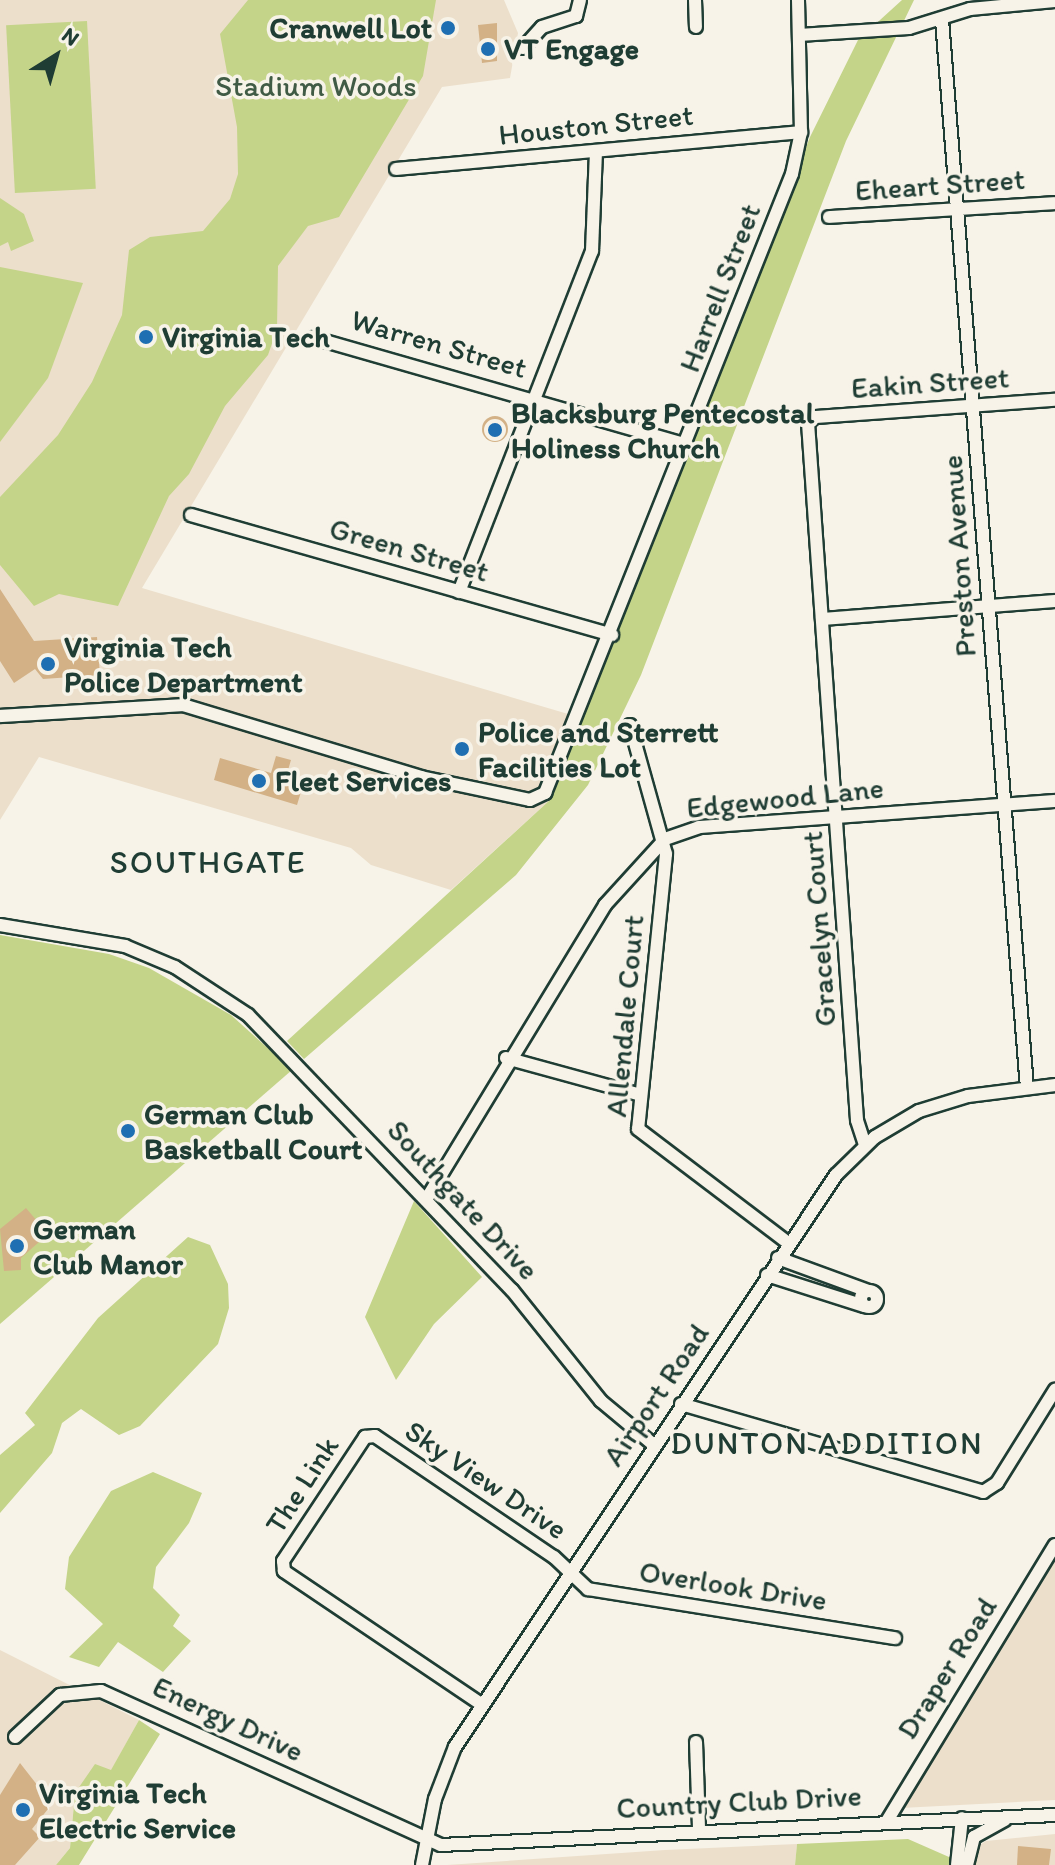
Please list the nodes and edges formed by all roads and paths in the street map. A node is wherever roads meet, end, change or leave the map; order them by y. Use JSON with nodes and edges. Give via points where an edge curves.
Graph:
{"nodes":[{"id":1,"x":580,"y":0,"type":"edge"},
{"id":2,"x":695,"y":0,"type":"edge"},
{"id":3,"x":798,"y":0,"type":"edge"},
{"id":4,"x":1055,"y":1,"type":"edge"},
{"id":5,"x":942,"y":20,"type":"junction"},
{"id":6,"x":696,"y":27,"type":"dead end"},
{"id":7,"x":799,"y":35,"type":"junction"},
{"id":8,"x":523,"y":48,"type":"dead end"},
{"id":9,"x":801,"y":132,"type":"junction"},
{"id":10,"x":596,"y":151,"type":"junction"},
{"id":11,"x":396,"y":169,"type":"dead end"},
{"id":12,"x":1055,"y":203,"type":"edge"},
{"id":13,"x":960,"y":210,"type":"junction"},
{"id":14,"x":829,"y":217,"type":"dead end"},
{"id":15,"x":314,"y":338,"type":"dead end"},
{"id":16,"x":534,"y":397,"type":"junction"},
{"id":17,"x":1055,"y":400,"type":"edge"},
{"id":18,"x":974,"y":406,"type":"junction"},
{"id":19,"x":809,"y":421,"type":"joint"},
{"id":20,"x":687,"y":445,"type":"junction"},
{"id":21,"x":191,"y":515,"type":"dead end"},
{"id":22,"x":459,"y":592,"type":"junction"},
{"id":23,"x":1055,"y":601,"type":"edge"},
{"id":24,"x":989,"y":605,"type":"junction"},
{"id":25,"x":822,"y":619,"type":"junction"},
{"id":26,"x":612,"y":635,"type":"junction"},
{"id":27,"x":0,"y":716,"type":"edge"},
{"id":28,"x":630,"y":725,"type":"dead end"},
{"id":29,"x":1055,"y":801,"type":"edge"},
{"id":30,"x":1004,"y":805,"type":"junction"},
{"id":31,"x":837,"y":817,"type":"junction"},
{"id":32,"x":665,"y":839,"type":"junction"},
{"id":33,"x":0,"y":925,"type":"edge"},
{"id":34,"x":506,"y":1058,"type":"junction"},
{"id":35,"x":1055,"y":1085,"type":"edge"},
{"id":36,"x":1027,"y":1088,"type":"junction"},
{"id":37,"x":641,"y":1095,"type":"junction"},
{"id":38,"x":865,"y":1145,"type":"junction"},
{"id":39,"x":427,"y":1198,"type":"junction"},
{"id":40,"x":788,"y":1243,"type":"junction"},
{"id":41,"x":778,"y":1258,"type":"junction"},
{"id":42,"x":767,"y":1275,"type":"junction"},
{"id":43,"x":1055,"y":1390,"type":"edge"},
{"id":44,"x":681,"y":1404,"type":"junction"},
{"id":45,"x":370,"y":1435,"type":"joint"},
{"id":46,"x":654,"y":1445,"type":"junction"},
{"id":47,"x":1055,"y":1545,"type":"edge"},
{"id":48,"x":568,"y":1574,"type":"junction"},
{"id":49,"x":895,"y":1638,"type":"dead end"},
{"id":50,"x":481,"y":1704,"type":"junction"},
{"id":51,"x":15,"y":1737,"type":"dead end"},
{"id":52,"x":696,"y":1742,"type":"dead end"},
{"id":53,"x":1055,"y":1815,"type":"edge"},
{"id":54,"x":1012,"y":1817,"type":"junction"},
{"id":55,"x":962,"y":1818,"type":"junction"},
{"id":56,"x":887,"y":1821,"type":"junction"},
{"id":57,"x":699,"y":1829,"type":"junction"},
{"id":58,"x":425,"y":1840,"type":"junction"},
{"id":59,"x":422,"y":1865,"type":"edge"},
{"id":60,"x":957,"y":1865,"type":"edge"},
{"id":61,"x":967,"y":1865,"type":"edge"}],
"edges":[{"from":1,"to":8,"type":"street","via":[[576,16],[542,27]]},
{"from":2,"to":6,"type":"street"},
{"from":3,"to":7,"type":"street","name":"Harrell Street"},
{"from":4,"to":5,"type":"street","via":[[970,9]]},
{"from":5,"to":7,"type":"street"},
{"from":5,"to":13,"type":"street","name":"Preston Avenue"},
{"from":7,"to":9,"type":"street","name":"Harrell Street"},
{"from":9,"to":10,"type":"street","name":"Houston Street"},
{"from":9,"to":20,"type":"street","name":"Harrell Street","via":[[792,174]]},
{"from":10,"to":11,"type":"street","name":"Houston Street"},
{"from":10,"to":16,"type":"street","via":[[595,242]]},
{"from":12,"to":13,"type":"street","name":"Eheart Street"},
{"from":13,"to":14,"type":"street","name":"Eheart Street"},
{"from":13,"to":18,"type":"street","name":"Preston Avenue"},
{"from":15,"to":16,"type":"street","name":"Warren Street"},
{"from":16,"to":20,"type":"street","name":"Warren Street"},
{"from":16,"to":22,"type":"street"},
{"from":17,"to":18,"type":"street","name":"Eakin Street"},
{"from":18,"to":19,"type":"street","name":"Eakin Street"},
{"from":18,"to":24,"type":"street","name":"Preston Avenue"},
{"from":19,"to":25,"type":"street","name":"Gracelyn Court"},
{"from":20,"to":26,"type":"street","name":"Harrell Street"},
{"from":21,"to":22,"type":"street","name":"Green Street"},
{"from":22,"to":26,"type":"street","name":"Green Street"},
{"from":23,"to":24,"type":"street"},
{"from":24,"to":25,"type":"street"},
{"from":24,"to":30,"type":"street","name":"Preston Avenue"},
{"from":25,"to":31,"type":"street","name":"Gracelyn Court"},
{"from":26,"to":27,"type":"street","name":"Harrell Street","via":[[555,777],[530,800],[421,777],[183,705]]},
{"from":28,"to":32,"type":"street","name":"Allendale Court"},
{"from":29,"to":30,"type":"street","name":"Edgewood Lane"},
{"from":30,"to":31,"type":"street","name":"Edgewood Lane"},
{"from":30,"to":36,"type":"street","name":"Preston Avenue"},
{"from":31,"to":32,"type":"street","name":"Edgewood Lane","via":[[699,827]]},
{"from":31,"to":38,"type":"street","name":"Gracelyn Court","via":[[857,1120]]},
{"from":32,"to":34,"type":"street","name":"Edgewood Lane","via":[[605,905]]},
{"from":32,"to":37,"type":"street","name":"Allendale Court"},
{"from":33,"to":39,"type":"street","name":"Southgate Drive","via":[[125,946],[205,984],[266,1031]]},
{"from":34,"to":37,"type":"street"},
{"from":34,"to":39,"type":"street","name":"Edgewood Lane"},
{"from":35,"to":36,"type":"street","name":"Airport Road"},
{"from":36,"to":38,"type":"street","name":"Airport Road","via":[[938,1104]]},
{"from":37,"to":40,"type":"street","name":"Allendale Court","via":[[641,1134]]},
{"from":38,"to":40,"type":"street","name":"Airport Road"},
{"from":39,"to":46,"type":"street","name":"Southgate Drive","via":[[601,1401]]},
{"from":40,"to":41,"type":"street","name":"Airport Road"},
{"from":41,"to":42,"type":"street","name":"Airport Road"},
{"from":41,"to":42,"type":"street","via":[[868,1291],[877,1302],[864,1306]]},
{"from":42,"to":44,"type":"street","name":"Airport Road"},
{"from":43,"to":44,"type":"street","via":[[995,1487],[983,1492]]},
{"from":44,"to":46,"type":"street","name":"Airport Road"},
{"from":45,"to":48,"type":"street","name":"Sky View Drive","via":[[554,1557]]},
{"from":45,"to":50,"type":"street","name":"The Link","via":[[283,1567]]},
{"from":46,"to":48,"type":"street","name":"Airport Road"},
{"from":47,"to":56,"type":"street","name":"Draper Road"},
{"from":48,"to":49,"type":"street","name":"Overlook Drive","via":[[588,1589]]},
{"from":48,"to":50,"type":"street","name":"Airport Road"},
{"from":50,"to":58,"type":"street","name":"Airport Road","via":[[443,1775]]},
{"from":51,"to":58,"type":"street","name":"Energy Drive","via":[[60,1695],[101,1691]]},
{"from":52,"to":57,"type":"street"},
{"from":53,"to":54,"type":"street","name":"Country Club Drive"},
{"from":54,"to":55,"type":"street","name":"Country Club Drive"},
{"from":54,"to":61,"type":"street","via":[[974,1837]]},
{"from":55,"to":56,"type":"street","name":"Country Club Drive"},
{"from":55,"to":60,"type":"street"},
{"from":56,"to":57,"type":"street","name":"Country Club Drive"},
{"from":57,"to":58,"type":"street","name":"Country Club Drive","via":[[441,1845]]},
{"from":58,"to":59,"type":"street","name":"Airport Road"}]}
